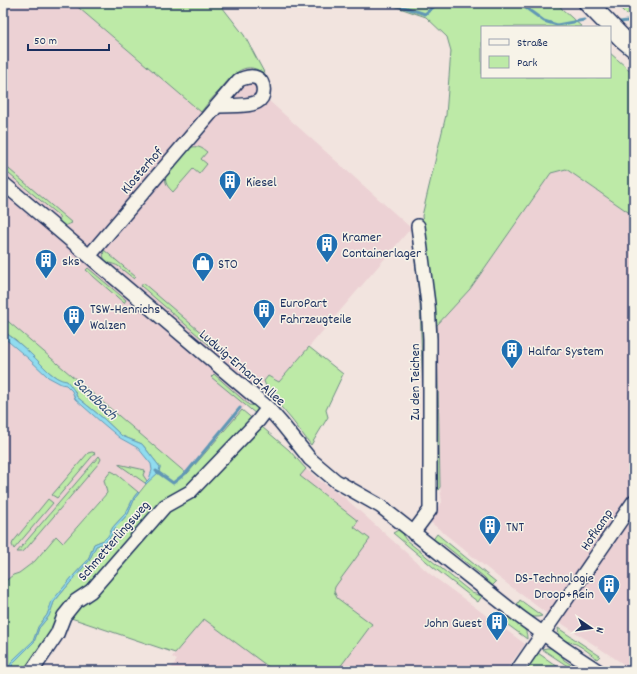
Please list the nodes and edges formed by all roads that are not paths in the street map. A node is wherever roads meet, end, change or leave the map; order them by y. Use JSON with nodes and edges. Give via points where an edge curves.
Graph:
{"nodes":[{"id":1,"x":588,"y":3,"type":"edge"},
{"id":2,"x":634,"y":48,"type":"edge"},
{"id":3,"x":217,"y":106,"type":"dead end"},
{"id":4,"x":3,"y":183,"type":"edge"},
{"id":5,"x":418,"y":226,"type":"dead end"},
{"id":6,"x":89,"y":256,"type":"junction"},
{"id":7,"x":268,"y":408,"type":"junction"},
{"id":8,"x":634,"y":501,"type":"edge"},
{"id":9,"x":413,"y":533,"type":"junction"},
{"id":10,"x":543,"y":634,"type":"junction"},
{"id":11,"x":32,"y":671,"type":"edge"},
{"id":12,"x":517,"y":671,"type":"edge"},
{"id":13,"x":598,"y":671,"type":"edge"}],
"edges":[{"from":1,"to":2,"type":"main road"},
{"from":3,"to":6,"type":"street","name":"Klosterhof"},
{"from":4,"to":6,"type":"street","name":"Ludwig-Erhard-Allee"},
{"from":5,"to":9,"type":"street","name":"Zu den Teichen","via":[[430,339],[430,510]]},
{"from":6,"to":7,"type":"street","name":"Ludwig-Erhard-Allee"},
{"from":7,"to":9,"type":"street","name":"Ludwig-Erhard-Allee","via":[[310,459],[336,481],[380,506]]},
{"from":7,"to":11,"type":"street","name":"Schmetterlingsweg","via":[[190,492],[165,506],[92,591],[76,601],[64,616],[58,634]]},
{"from":8,"to":10,"type":"street","name":"Hofkamp"},
{"from":9,"to":10,"type":"street","name":"Ludwig-Erhard-Allee"},
{"from":10,"to":12,"type":"street","name":"Hofkamp"},
{"from":10,"to":13,"type":"street","name":"Ludwig-Erhard-Allee"}]}
